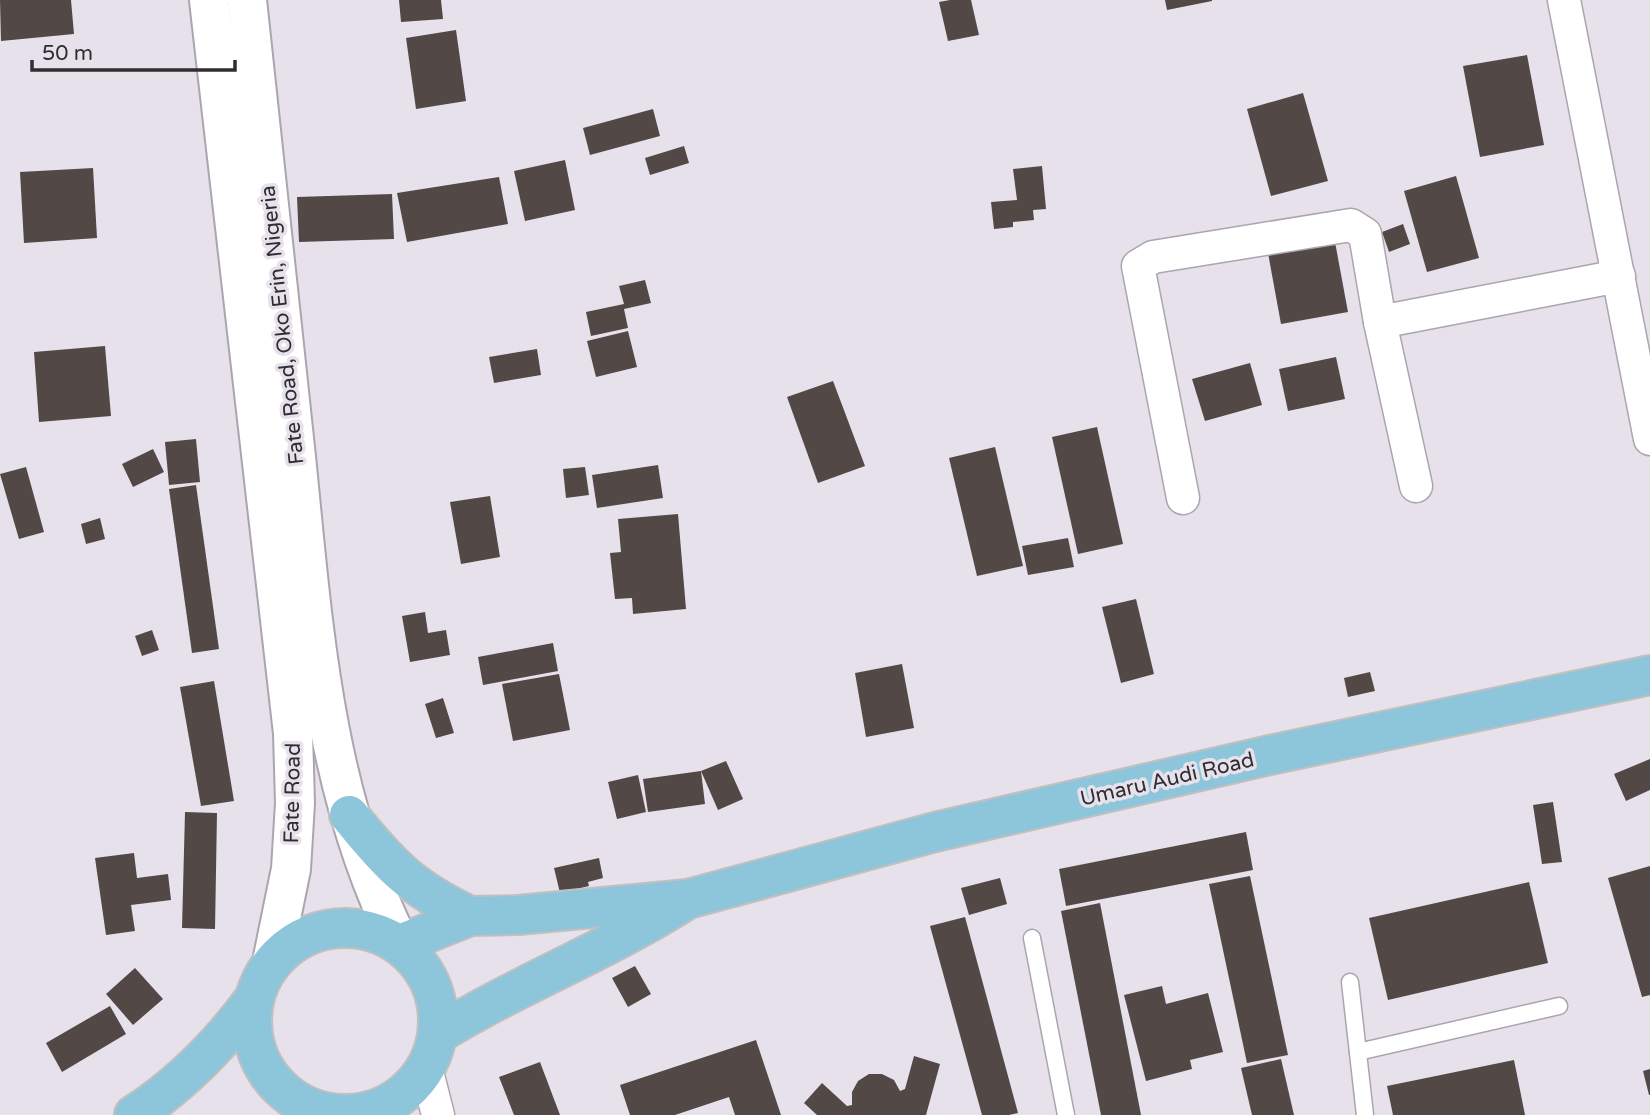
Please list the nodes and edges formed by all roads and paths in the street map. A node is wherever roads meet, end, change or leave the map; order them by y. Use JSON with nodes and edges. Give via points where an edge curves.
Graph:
{"nodes":[{"id":1,"x":209,"y":0,"type":"edge"},
{"id":2,"x":247,"y":0,"type":"edge"},
{"id":3,"x":1564,"y":0,"type":"edge"},
{"id":4,"x":1619,"y":276,"type":"junction"},
{"id":5,"x":1380,"y":322,"type":"junction"},
{"id":6,"x":1650,"y":439,"type":"edge"},
{"id":7,"x":1416,"y":486,"type":"dead end"},
{"id":8,"x":1183,"y":498,"type":"dead end"},
{"id":9,"x":278,"y":624,"type":"joint"},
{"id":10,"x":316,"y":650,"type":"joint"},
{"id":11,"x":1650,"y":676,"type":"edge"},
{"id":12,"x":349,"y":815,"type":"junction"},
{"id":13,"x":688,"y":899,"type":"junction"},
{"id":14,"x":470,"y":916,"type":"junction"},
{"id":15,"x":1032,"y":938,"type":"dead end"},
{"id":16,"x":400,"y":944,"type":"junction"},
{"id":17,"x":272,"y":962,"type":"junction"},
{"id":18,"x":1350,"y":982,"type":"dead end"},
{"id":19,"x":254,"y":999,"type":"junction"},
{"id":20,"x":1559,"y":1006,"type":"dead end"},
{"id":21,"x":432,"y":1051,"type":"junction"},
{"id":22,"x":1358,"y":1052,"type":"junction"},
{"id":23,"x":348,"y":1114,"type":"edge"},
{"id":24,"x":134,"y":1115,"type":"edge"},
{"id":25,"x":438,"y":1115,"type":"edge"},
{"id":26,"x":1066,"y":1115,"type":"edge"},
{"id":27,"x":1365,"y":1115,"type":"edge"}],
"edges":[{"from":1,"to":9,"type":"street","name":"Fate Road, Oko Erin, Nigeria"},
{"from":2,"to":10,"type":"street","name":"Fate Road, Oko Erin, Nigeria"},
{"from":3,"to":4,"type":"street"},
{"from":4,"to":5,"type":"street"},
{"from":4,"to":6,"type":"street"},
{"from":5,"to":7,"type":"street"},
{"from":5,"to":8,"type":"street","via":[[1365,234],[1351,225],[1153,257],[1139,266]]},
{"from":9,"to":17,"type":"street","name":"Fate Road","via":[[293,733],[295,803],[291,869]]},
{"from":10,"to":12,"type":"street","name":"Fate Road"},
{"from":11,"to":13,"type":"main road","name":"Umaru Audi Road","via":[[1270,755],[962,826]]},
{"from":12,"to":14,"type":"main road","via":[[404,878],[428,896]]},
{"from":12,"to":16,"type":"street","name":"Fate Road","via":[[378,900]]},
{"from":13,"to":14,"type":"main road"},
{"from":13,"to":21,"type":"main road","via":[[635,932],[468,1015]]},
{"from":14,"to":16,"type":"main road"},
{"from":15,"to":26,"type":"lane"},
{"from":16,"to":17,"type":"main road","via":[[386,935],[349,927],[321,930],[294,942]]},
{"from":16,"to":21,"type":"main road","via":[[418,962],[435,996]]},
{"from":17,"to":19,"type":"main road"},
{"from":18,"to":22,"type":"lane"},
{"from":19,"to":23,"type":"main road","via":[[257,1051],[269,1074],[298,1100]]},
{"from":19,"to":24,"type":"main road","via":[[227,1036],[184,1078]]},
{"from":20,"to":22,"type":"lane"},
{"from":21,"to":23,"type":"main road","via":[[410,1089],[388,1104]]},
{"from":21,"to":25,"type":"street"},
{"from":22,"to":27,"type":"lane"}]}
